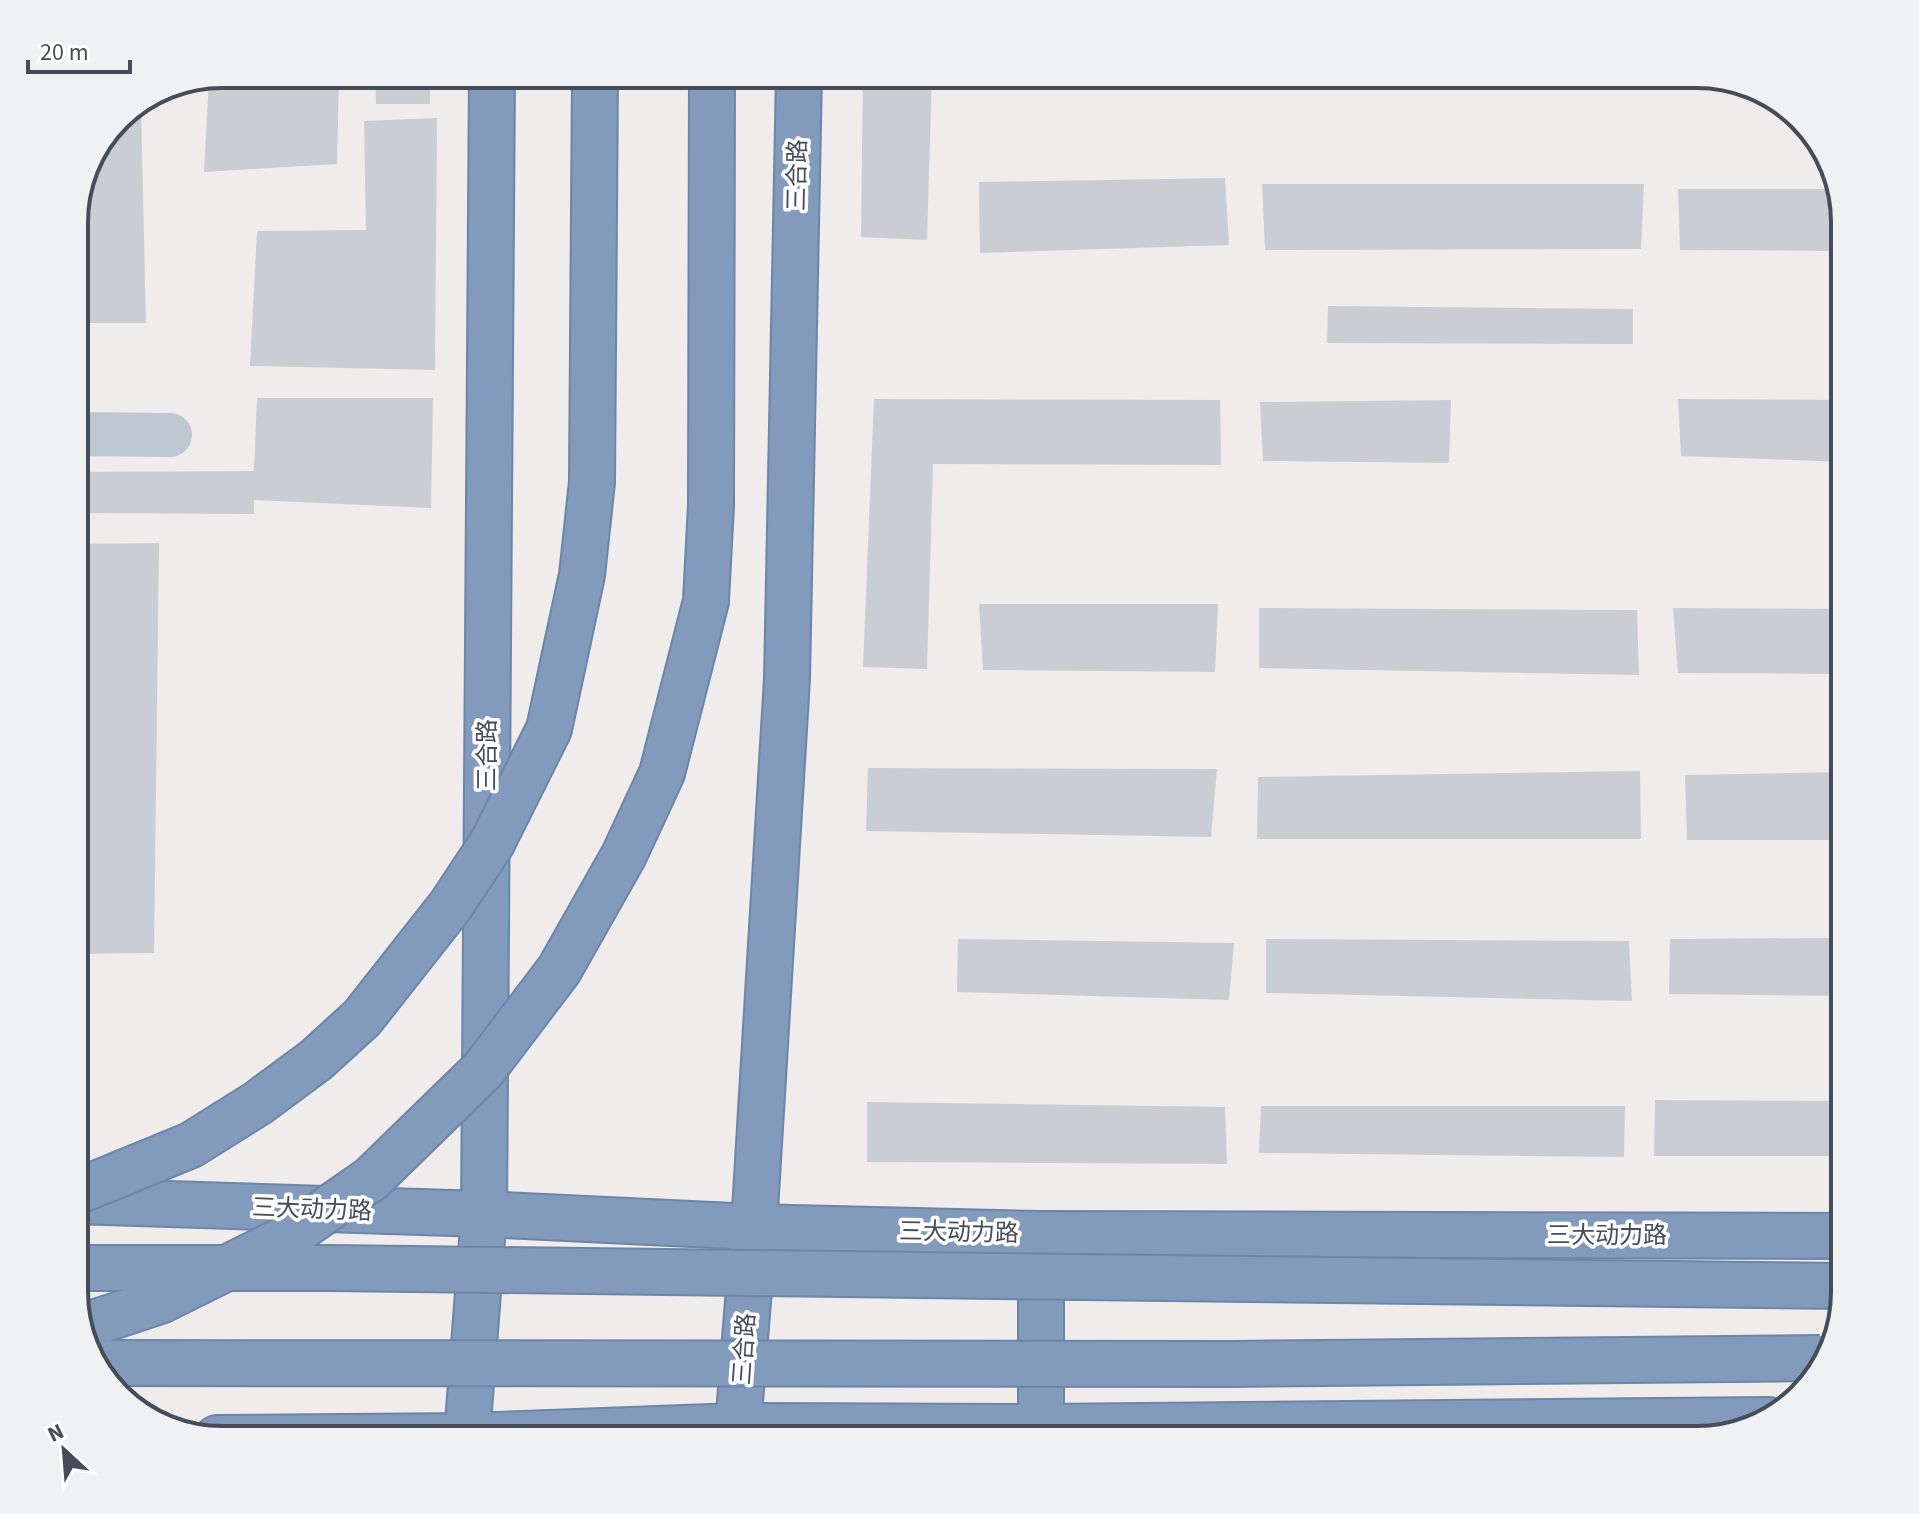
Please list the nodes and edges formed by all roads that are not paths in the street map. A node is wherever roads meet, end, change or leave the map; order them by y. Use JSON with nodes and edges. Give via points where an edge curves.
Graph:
{"nodes":[{"id":1,"x":492,"y":88,"type":"edge"},
{"id":2,"x":595,"y":88,"type":"edge"},
{"id":3,"x":712,"y":88,"type":"edge"},
{"id":4,"x":799,"y":88,"type":"edge"},
{"id":5,"x":88,"y":434,"type":"edge"},
{"id":6,"x":170,"y":435,"type":"dead end"},
{"id":7,"x":88,"y":1187,"type":"edge"},
{"id":8,"x":88,"y":1201,"type":"edge"},
{"id":9,"x":484,"y":1214,"type":"junction"},
{"id":10,"x":754,"y":1227,"type":"junction"},
{"id":11,"x":1041,"y":1234,"type":"junction"},
{"id":12,"x":1831,"y":1236,"type":"edge"},
{"id":13,"x":88,"y":1268,"type":"edge"},
{"id":14,"x":1831,"y":1286,"type":"edge"},
{"id":15,"x":92,"y":1323,"type":"edge"},
{"id":16,"x":1813,"y":1358,"type":"edge"},
{"id":17,"x":109,"y":1363,"type":"edge"},
{"id":18,"x":1734,"y":1420,"type":"edge"},
{"id":19,"x":468,"y":1426,"type":"edge"},
{"id":20,"x":738,"y":1426,"type":"edge"},
{"id":21,"x":1041,"y":1426,"type":"edge"},
{"id":22,"x":1145,"y":1426,"type":"edge"}],
"edges":[{"from":1,"to":9,"type":"highway","name":"三合路"},
{"from":2,"to":7,"type":"highway","bridge":true,"via":[[592,482],[582,575],[549,729],[492,843],[362,1018],[316,1060],[191,1145]]},
{"from":3,"to":15,"type":"highway","bridge":true,"via":[[706,601],[662,773],[624,855],[559,970],[483,1070],[371,1179],[283,1240],[160,1301]]},
{"from":4,"to":10,"type":"highway","name":"三合路","via":[[787,679]]},
{"from":5,"to":6,"type":"lane"},
{"from":8,"to":9,"type":"highway","name":"三大动力路"},
{"from":9,"to":10,"type":"highway","name":"三大动力路"},
{"from":9,"to":19,"type":"highway","name":"三合路"},
{"from":10,"to":11,"type":"highway","name":"三大动力路"},
{"from":10,"to":20,"type":"highway","name":"三合路"},
{"from":11,"to":12,"type":"highway","name":"三大动力路"},
{"from":11,"to":21,"type":"highway"},
{"from":13,"to":14,"type":"highway","bridge":true},
{"from":16,"to":17,"type":"highway","bridge":true,"via":[[1231,1364]]},
{"from":18,"to":22,"type":"highway"}]}
